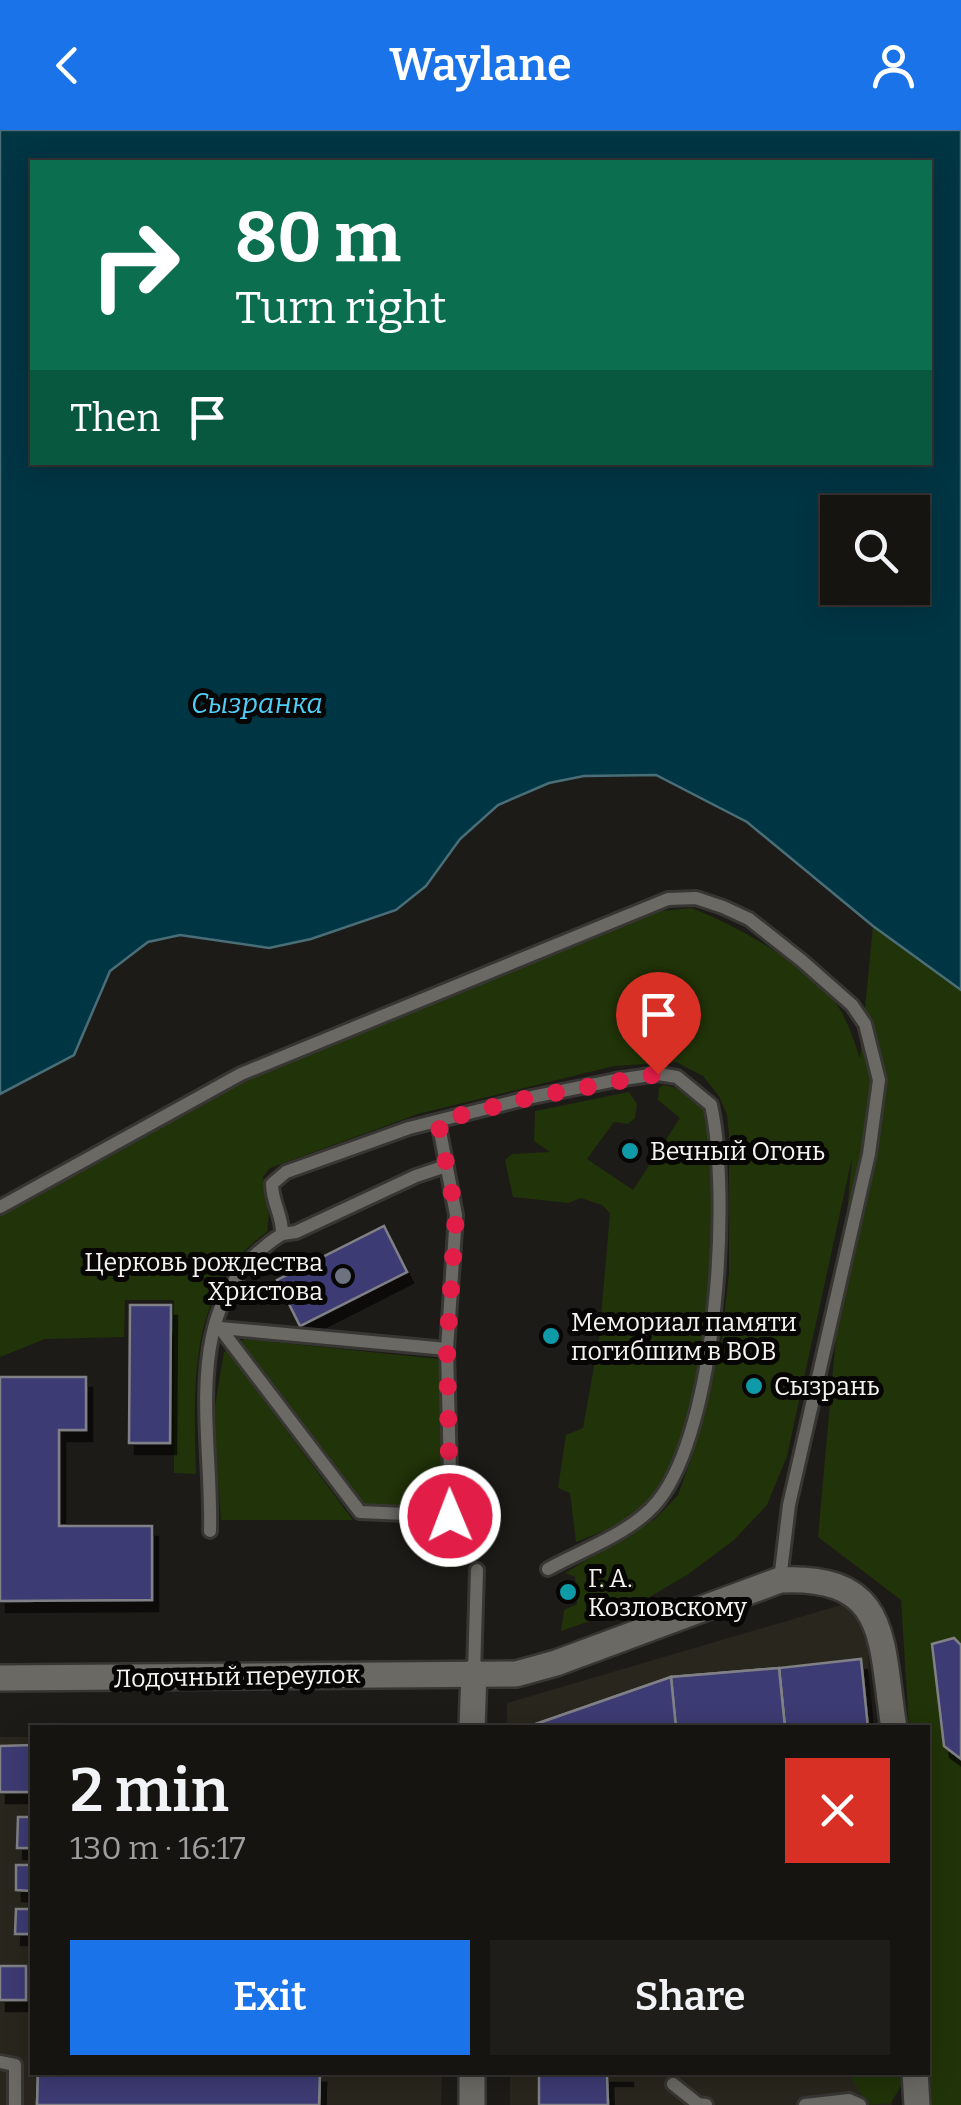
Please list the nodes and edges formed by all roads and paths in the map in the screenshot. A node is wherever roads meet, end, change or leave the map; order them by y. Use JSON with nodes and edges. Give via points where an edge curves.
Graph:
{"nodes":[{"id":1,"x":438,"y":1121,"type":"junction"},
{"id":2,"x":446,"y":1166,"type":"junction"},
{"id":3,"x":0,"y":1207,"type":"edge"},
{"id":4,"x":282,"y":1234,"type":"junction"},
{"id":5,"x":217,"y":1328,"type":"junction"},
{"id":6,"x":447,"y":1348,"type":"junction"},
{"id":7,"x":210,"y":1531,"type":"dead end"},
{"id":8,"x":548,"y":1569,"type":"dead end"},
{"id":9,"x":477,"y":1570,"type":"dead end"},
{"id":10,"x":780,"y":1580,"type":"junction"},
{"id":11,"x":474,"y":1672,"type":"junction"},
{"id":12,"x":0,"y":1678,"type":"edge"},
{"id":13,"x":472,"y":1725,"type":"edge"},
{"id":14,"x":894,"y":1725,"type":"edge"},
{"id":15,"x":0,"y":2062,"type":"edge"},
{"id":16,"x":472,"y":2075,"type":"edge"},
{"id":17,"x":915,"y":2075,"type":"edge"},
{"id":18,"x":673,"y":2084,"type":"dead end"},
{"id":19,"x":15,"y":2105,"type":"edge"},
{"id":20,"x":472,"y":2105,"type":"edge"},
{"id":21,"x":706,"y":2105,"type":"edge"},
{"id":22,"x":805,"y":2105,"type":"edge"},
{"id":23,"x":860,"y":2105,"type":"edge"},
{"id":24,"x":917,"y":2105,"type":"edge"}],
"edges":[{"from":1,"to":2,"type":"lane"},
{"from":1,"to":4,"type":"lane","via":[[286,1172],[272,1184]]},
{"from":1,"to":8,"type":"lane","via":[[658,1074],[677,1078],[711,1106],[720,1171],[718,1284],[679,1466],[638,1521]]},
{"from":2,"to":4,"type":"lane"},
{"from":2,"to":6,"type":"lane","via":[[456,1215]]},
{"from":3,"to":10,"type":"lane","via":[[241,1074],[668,899],[696,898],[748,919],[852,1005],[865,1024],[879,1080],[789,1505]]},
{"from":4,"to":5,"type":"lane","via":[[236,1274]]},
{"from":5,"to":6,"type":"lane"},
{"from":5,"to":6,"type":"lane","via":[[363,1514],[450,1516]]},
{"from":5,"to":7,"type":"lane","via":[[205,1406]]},
{"from":9,"to":11,"type":"lane"},
{"from":10,"to":11,"type":"street","name":"Лодочный переулок","via":[[556,1663],[516,1674]]},
{"from":10,"to":14,"type":"street","via":[[815,1578],[843,1586],[865,1603],[878,1628]]},
{"from":11,"to":12,"type":"street","name":"Лодочный переулок"},
{"from":11,"to":13,"type":"street"},
{"from":15,"to":19,"type":"lane","via":[[15,2066]]},
{"from":16,"to":20,"type":"street"},
{"from":17,"to":24,"type":"street"},
{"from":18,"to":21,"type":"lane"},
{"from":22,"to":23,"type":"lane"}]}
